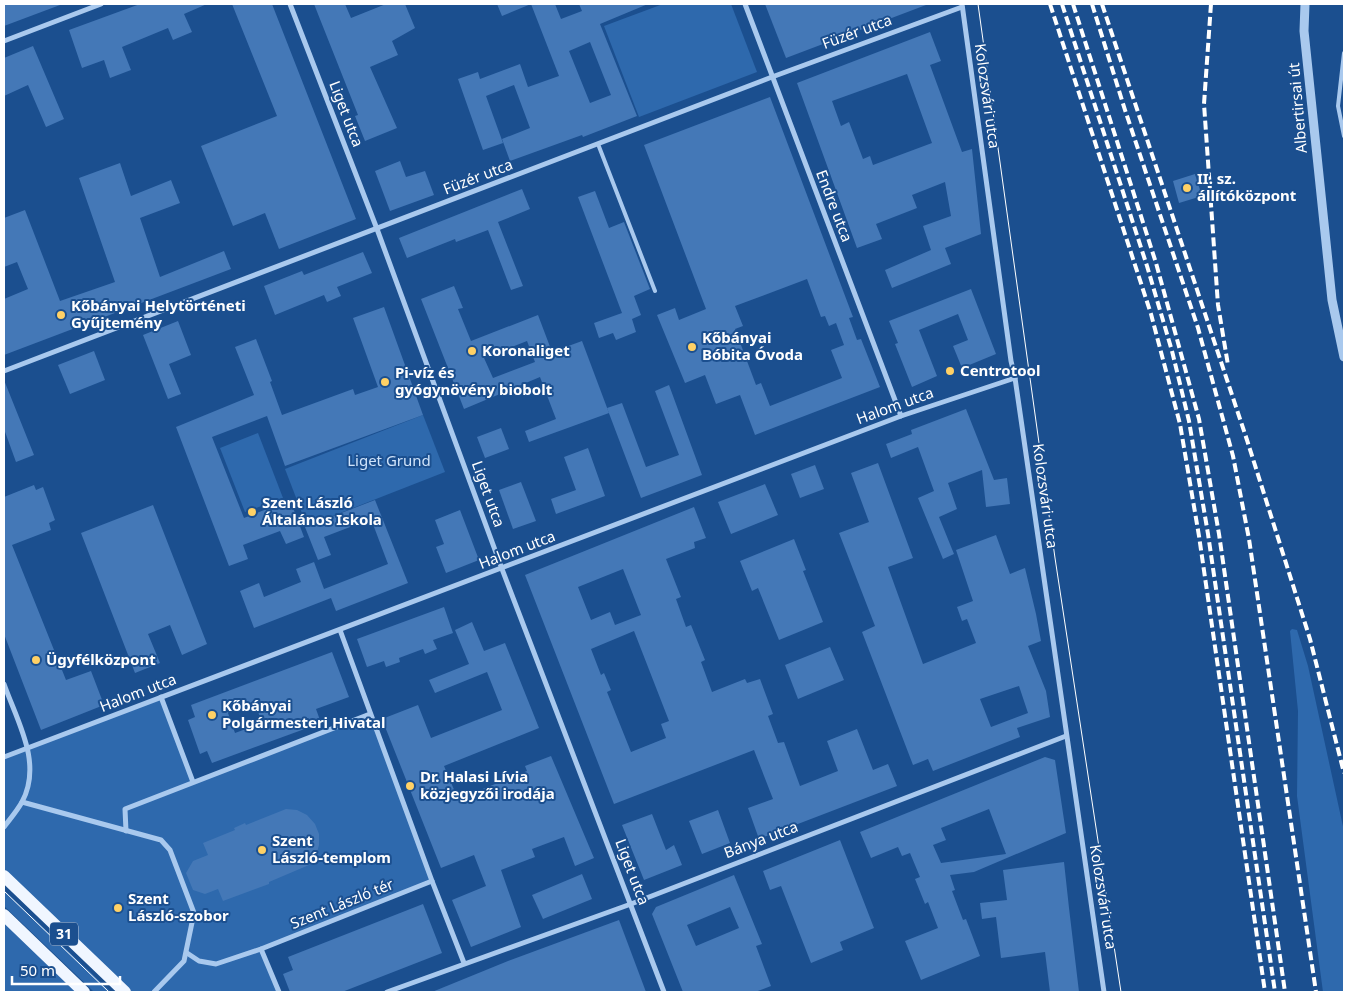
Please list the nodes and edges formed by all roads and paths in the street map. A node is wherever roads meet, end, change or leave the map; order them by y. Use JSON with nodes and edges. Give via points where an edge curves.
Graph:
{"nodes":[{"id":1,"x":101,"y":4,"type":"edge"},
{"id":2,"x":290,"y":4,"type":"edge"},
{"id":3,"x":745,"y":4,"type":"edge"},
{"id":4,"x":1306,"y":4,"type":"edge"},
{"id":5,"x":962,"y":6,"type":"edge"},
{"id":6,"x":4,"y":41,"type":"edge"},
{"id":7,"x":1344,"y":53,"type":"edge"},
{"id":8,"x":772,"y":77,"type":"junction"},
{"id":9,"x":1344,"y":136,"type":"edge"},
{"id":10,"x":598,"y":144,"type":"junction"},
{"id":11,"x":377,"y":229,"type":"junction"},
{"id":12,"x":655,"y":291,"type":"dead end"},
{"id":13,"x":1344,"y":357,"type":"edge"},
{"id":14,"x":4,"y":371,"type":"edge"},
{"id":15,"x":1015,"y":378,"type":"junction"},
{"id":16,"x":901,"y":416,"type":"junction"},
{"id":17,"x":502,"y":569,"type":"junction"},
{"id":18,"x":340,"y":630,"type":"junction"},
{"id":19,"x":4,"y":684,"type":"edge"},
{"id":20,"x":162,"y":697,"type":"junction"},
{"id":21,"x":370,"y":714,"type":"junction"},
{"id":22,"x":1066,"y":736,"type":"junction"},
{"id":23,"x":28,"y":748,"type":"junction"},
{"id":24,"x":4,"y":757,"type":"edge"},
{"id":25,"x":193,"y":782,"type":"junction"},
{"id":26,"x":22,"y":802,"type":"junction"},
{"id":27,"x":4,"y":827,"type":"edge"},
{"id":28,"x":126,"y":831,"type":"junction"},
{"id":29,"x":4,"y":876,"type":"edge"},
{"id":30,"x":432,"y":881,"type":"junction"},
{"id":31,"x":631,"y":904,"type":"junction"},
{"id":32,"x":4,"y":915,"type":"edge"},
{"id":33,"x":260,"y":949,"type":"junction"},
{"id":34,"x":187,"y":953,"type":"junction"},
{"id":35,"x":464,"y":963,"type":"junction"},
{"id":36,"x":84,"y":992,"type":"edge"},
{"id":37,"x":125,"y":992,"type":"edge"},
{"id":38,"x":154,"y":992,"type":"edge"},
{"id":39,"x":279,"y":992,"type":"edge"},
{"id":40,"x":387,"y":992,"type":"edge"},
{"id":41,"x":664,"y":992,"type":"edge"},
{"id":42,"x":1104,"y":992,"type":"edge"}],
"edges":[{"from":1,"to":6,"type":"street"},
{"from":2,"to":11,"type":"street","name":"Liget utca"},
{"from":3,"to":8,"type":"street","name":"Endre utca"},
{"from":4,"to":13,"type":"street","name":"Albertirsai út","via":[[1304,31],[1322,224],[1332,300]]},
{"from":5,"to":8,"type":"street","name":"Füzér utca"},
{"from":5,"to":15,"type":"street","name":"Kolozsvári utca"},
{"from":7,"to":9,"type":"lane","via":[[1338,106]]},
{"from":8,"to":10,"type":"street","name":"Füzér utca"},
{"from":8,"to":16,"type":"street","name":"Endre utca"},
{"from":10,"to":11,"type":"street","name":"Füzér utca"},
{"from":10,"to":12,"type":"lane"},
{"from":11,"to":14,"type":"street","name":"Füzér utca"},
{"from":11,"to":17,"type":"street","name":"Liget utca"},
{"from":15,"to":16,"type":"street","name":"Halom utca"},
{"from":15,"to":22,"type":"street","name":"Kolozsvári utca"},
{"from":16,"to":17,"type":"street","name":"Halom utca"},
{"from":17,"to":18,"type":"street","name":"Halom utca"},
{"from":17,"to":31,"type":"street","name":"Liget utca"},
{"from":18,"to":20,"type":"street","name":"Halom utca"},
{"from":18,"to":21,"type":"street"},
{"from":19,"to":23,"type":"street"},
{"from":20,"to":23,"type":"street","name":"Halom utca"},
{"from":20,"to":25,"type":"street"},
{"from":21,"to":25,"type":"street"},
{"from":21,"to":30,"type":"street"},
{"from":22,"to":31,"type":"street","name":"Bánya utca"},
{"from":22,"to":42,"type":"street","name":"Kolozsvári utca"},
{"from":23,"to":24,"type":"street","name":"Halom utca"},
{"from":23,"to":26,"type":"street","via":[[31,764]]},
{"from":25,"to":28,"type":"street","via":[[126,809]]},
{"from":26,"to":27,"type":"street"},
{"from":26,"to":28,"type":"street"},
{"from":28,"to":34,"type":"street","via":[[161,840],[170,850],[194,914]]},
{"from":29,"to":37,"type":"main road","number":"31"},
{"from":30,"to":33,"type":"street","name":"Szent László tér"},
{"from":30,"to":35,"type":"street"},
{"from":31,"to":35,"type":"street","name":"Bánya utca"},
{"from":31,"to":41,"type":"street","name":"Liget utca"},
{"from":32,"to":36,"type":"main road","number":"31"},
{"from":33,"to":34,"type":"street","name":"Szent László tér","via":[[216,964],[199,961]]},
{"from":33,"to":39,"type":"street"},
{"from":34,"to":38,"type":"street","via":[[184,961]]},
{"from":35,"to":40,"type":"street"}]}
